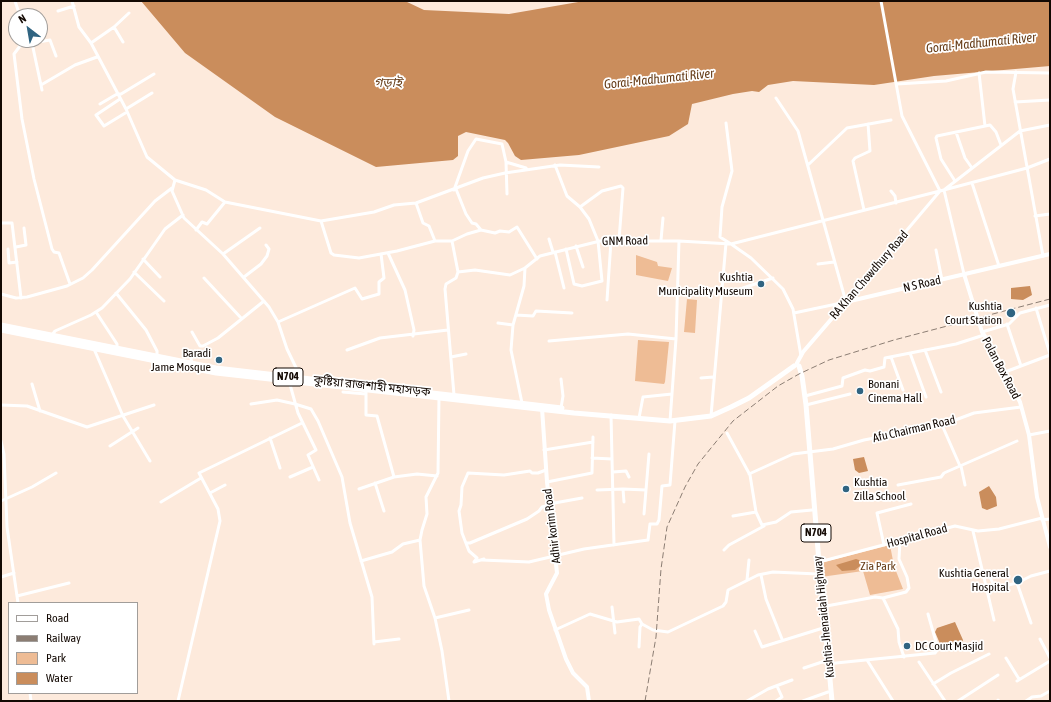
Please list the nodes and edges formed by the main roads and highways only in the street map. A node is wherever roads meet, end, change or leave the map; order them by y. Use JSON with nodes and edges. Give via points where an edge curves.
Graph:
{"nodes":[{"id":1,"x":1050,"y":254,"type":"edge"},
{"id":2,"x":964,"y":274,"type":"junction"},
{"id":3,"x":846,"y":302,"type":"joint"},
{"id":4,"x":1,"y":326,"type":"edge"},
{"id":5,"x":1,"y":330,"type":"edge"},
{"id":6,"x":106,"y":350,"type":"junction"},
{"id":7,"x":796,"y":366,"type":"junction"},
{"id":8,"x":195,"y":367,"type":"junction"},
{"id":9,"x":276,"y":377,"type":"junction"},
{"id":10,"x":327,"y":383,"type":"junction"},
{"id":11,"x":383,"y":389,"type":"junction"},
{"id":12,"x":803,"y":389,"type":"junction"},
{"id":13,"x":450,"y":396,"type":"junction"},
{"id":14,"x":542,"y":407,"type":"junction"},
{"id":15,"x":578,"y":412,"type":"junction"},
{"id":16,"x":805,"y":417,"type":"junction"},
{"id":17,"x":808,"y":452,"type":"junction"},
{"id":18,"x":815,"y":532,"type":"junction"},
{"id":19,"x":1050,"y":544,"type":"edge"},
{"id":20,"x":818,"y":562,"type":"junction"},
{"id":21,"x":819,"y":582,"type":"junction"},
{"id":22,"x":822,"y":607,"type":"junction"},
{"id":23,"x":827,"y":663,"type":"junction"},
{"id":24,"x":589,"y":701,"type":"edge"},
{"id":25,"x":829,"y":701,"type":"edge"},
{"id":26,"x":832,"y":701,"type":"edge"}],
"edges":[{"from":1,"to":2,"type":"main road","name":"N S Road"},
{"from":2,"to":3,"type":"main road","name":"N S Road"},
{"from":2,"to":19,"type":"main road","name":"Polan Box Road","via":[[983,333],[1021,407],[1029,435],[1037,497]]},
{"from":3,"to":7,"type":"main road","name":"RA Khan Chowdhury Road","via":[[801,356]]},
{"from":4,"to":6,"type":"highway","name":"কুষ্টিয়া রাজশাহী মহাসড়ক","number":"N704","via":[[52,335]]},
{"from":5,"to":6,"type":"highway","name":"কুষ্টিয়া রাজশাহী মহাসড়ক","number":"N704"},
{"from":6,"to":8,"type":"highway","name":"কুষ্টিয়া রাজশাহী মহাসড়ক","number":"N704"},
{"from":6,"to":8,"type":"highway","name":"কুষ্টিয়া রাজশাহী মহাসড়ক","number":"N704","via":[[117,350]]},
{"from":7,"to":12,"type":"highway","name":"Kushtia-Jhenaidah Highway","number":"N704"},
{"from":7,"to":15,"type":"highway","name":"কুষ্টিয়া রাজশাহী মহাসড়ক","number":"N704","via":[[746,400],[711,416],[672,421]]},
{"from":8,"to":9,"type":"highway","name":"কুষ্টিয়া রাজশাহী মহাসড়ক","number":"N704"},
{"from":9,"to":10,"type":"highway","name":"কুষ্টিয়া রাজশাহী মহাসড়ক","number":"N704"},
{"from":9,"to":10,"type":"highway","name":"কুষ্টিয়া রাজশাহী মহাসড়ক","number":"N704","via":[[289,381]]},
{"from":10,"to":11,"type":"highway","name":"কুষ্টিয়া রাজশাহী মহাসড়ক","number":"N704"},
{"from":10,"to":11,"type":"highway","name":"কুষ্টিয়া রাজশাহী মহাসড়ক","number":"N704","via":[[366,392]]},
{"from":11,"to":13,"type":"highway","name":"কুষ্টিয়া রাজশাহী মহাসড়ক","number":"N704"},
{"from":11,"to":13,"type":"highway","name":"কুষ্টিয়া রাজশাহী মহাসড়ক","number":"N704","via":[[439,397]]},
{"from":12,"to":16,"type":"highway","name":"Kushtia-Jhenaidah Highway","number":"N704"},
{"from":12,"to":16,"type":"highway","name":"Kushtia-Jhenaidah Highway","number":"N704"},
{"from":13,"to":14,"type":"highway","name":"কুষ্টিয়া রাজশাহী মহাসড়ক","number":"N704"},
{"from":13,"to":14,"type":"highway","name":"কুষ্টিয়া রাজশাহী মহাসড়ক","number":"N704"},
{"from":14,"to":15,"type":"highway","name":"কুষ্টিয়া রাজশাহী মহাসড়ক","number":"N704"},
{"from":14,"to":15,"type":"highway","name":"কুষ্টিয়া রাজশাহী মহাসড়ক","number":"N704"},
{"from":14,"to":24,"type":"main road","name":"Adhir korim Road","via":[[557,573],[546,595],[555,630],[573,673],[587,687]]},
{"from":16,"to":17,"type":"highway","name":"Kushtia-Jhenaidah Highway","number":"N704"},
{"from":17,"to":18,"type":"highway","name":"Kushtia-Jhenaidah Highway","number":"N704"},
{"from":17,"to":18,"type":"highway","name":"Kushtia-Jhenaidah Highway","number":"N704"},
{"from":18,"to":20,"type":"highway","name":"Kushtia-Jhenaidah Highway","number":"N704"},
{"from":20,"to":21,"type":"highway","name":"Kushtia-Jhenaidah Highway","number":"N704"},
{"from":20,"to":21,"type":"highway","name":"Kushtia-Jhenaidah Highway","number":"N704"},
{"from":21,"to":22,"type":"highway","name":"Kushtia-Jhenaidah Highway","number":"N704"},
{"from":22,"to":23,"type":"highway","name":"Kushtia-Jhenaidah Highway","number":"N704"},
{"from":22,"to":23,"type":"highway","name":"Kushtia-Jhenaidah Highway","number":"N704"},
{"from":23,"to":25,"type":"highway","name":"Kushtia-Jhenaidah Highway","number":"N704"},
{"from":23,"to":26,"type":"highway","name":"Kushtia-Jhenaidah Highway","number":"N704"}]}
